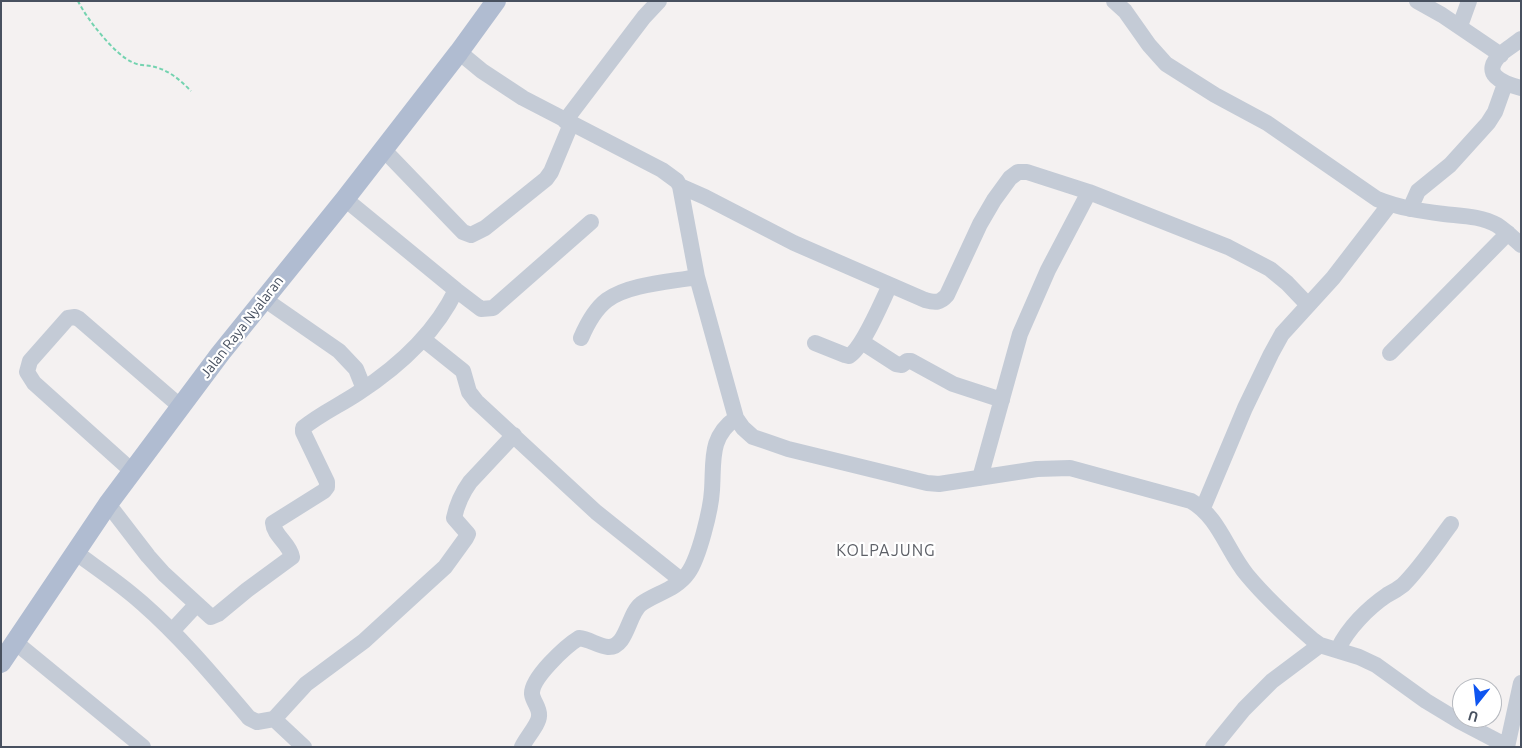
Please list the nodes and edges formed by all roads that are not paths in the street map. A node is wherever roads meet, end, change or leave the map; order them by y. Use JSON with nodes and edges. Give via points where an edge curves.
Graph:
{"nodes":[{"id":1,"x":496,"y":1,"type":"edge"},
{"id":2,"x":659,"y":1,"type":"edge"},
{"id":3,"x":1114,"y":1,"type":"edge"},
{"id":4,"x":1417,"y":1,"type":"edge"},
{"id":5,"x":1469,"y":1,"type":"edge"},
{"id":6,"x":1460,"y":26,"type":"junction"},
{"id":7,"x":1521,"y":39,"type":"edge"},
{"id":8,"x":459,"y":52,"type":"junction"},
{"id":9,"x":1500,"y":55,"type":"junction"},
{"id":10,"x":1513,"y":86,"type":"edge"},
{"id":11,"x":568,"y":122,"type":"junction"},
{"id":12,"x":383,"y":149,"type":"junction"},
{"id":13,"x":680,"y":186,"type":"junction"},
{"id":14,"x":1089,"y":192,"type":"junction"},
{"id":15,"x":344,"y":199,"type":"junction"},
{"id":16,"x":1390,"y":204,"type":"junction"},
{"id":17,"x":1410,"y":209,"type":"junction"},
{"id":18,"x":591,"y":222,"type":"dead end"},
{"id":19,"x":1508,"y":233,"type":"junction"},
{"id":20,"x":1521,"y":245,"type":"edge"},
{"id":21,"x":697,"y":278,"type":"junction"},
{"id":22,"x":890,"y":285,"type":"junction"},
{"id":23,"x":456,"y":290,"type":"junction"},
{"id":24,"x":264,"y":299,"type":"junction"},
{"id":25,"x":1308,"y":305,"type":"junction"},
{"id":26,"x":581,"y":338,"type":"dead end"},
{"id":27,"x":423,"y":339,"type":"junction"},
{"id":28,"x":862,"y":342,"type":"junction"},
{"id":29,"x":815,"y":343,"type":"dead end"},
{"id":30,"x":1390,"y":354,"type":"dead end"},
{"id":31,"x":364,"y":389,"type":"junction"},
{"id":32,"x":1002,"y":400,"type":"junction"},
{"id":33,"x":181,"y":407,"type":"junction"},
{"id":34,"x":736,"y":418,"type":"junction"},
{"id":35,"x":514,"y":435,"type":"junction"},
{"id":36,"x":132,"y":472,"type":"junction"},
{"id":37,"x":980,"y":478,"type":"junction"},
{"id":38,"x":108,"y":504,"type":"junction"},
{"id":39,"x":1203,"y":508,"type":"junction"},
{"id":40,"x":1451,"y":524,"type":"dead end"},
{"id":41,"x":75,"y":552,"type":"junction"},
{"id":42,"x":681,"y":580,"type":"junction"},
{"id":43,"x":197,"y":604,"type":"junction"},
{"id":44,"x":172,"y":631,"type":"junction"},
{"id":45,"x":15,"y":642,"type":"junction"},
{"id":46,"x":1320,"y":645,"type":"junction"},
{"id":47,"x":1338,"y":649,"type":"junction"},
{"id":48,"x":1,"y":663,"type":"edge"},
{"id":49,"x":1521,"y":683,"type":"edge"},
{"id":50,"x":1519,"y":701,"type":"edge"},
{"id":51,"x":274,"y":719,"type":"junction"},
{"id":52,"x":1507,"y":746,"type":"edge"},
{"id":53,"x":144,"y":747,"type":"edge"},
{"id":54,"x":304,"y":747,"type":"edge"},
{"id":55,"x":522,"y":747,"type":"edge"},
{"id":56,"x":1213,"y":747,"type":"edge"}],
"edges":[{"from":1,"to":8,"type":"main road","name":"Jalan Raya Nyalaran"},
{"from":2,"to":11,"type":"street"},
{"from":3,"to":16,"type":"street","via":[[1166,64],[1215,96],[1266,123],[1363,190]]},
{"from":4,"to":6,"type":"street"},
{"from":5,"to":6,"type":"street"},
{"from":6,"to":9,"type":"street"},
{"from":7,"to":9,"type":"street"},
{"from":8,"to":11,"type":"street","via":[[510,91]]},
{"from":8,"to":12,"type":"main road","name":"Jalan Raya Nyalaran"},
{"from":9,"to":10,"type":"street","via":[[1494,62],[1494,75]]},
{"from":10,"to":17,"type":"street","via":[[1488,124],[1450,165],[1418,192]]},
{"from":11,"to":12,"type":"street","via":[[546,179],[485,228],[471,235],[463,232]]},
{"from":11,"to":13,"type":"street","via":[[662,170]]},
{"from":12,"to":15,"type":"main road","name":"Jalan Raya Nyalaran"},
{"from":13,"to":21,"type":"street"},
{"from":13,"to":22,"type":"street","via":[[794,243]]},
{"from":14,"to":22,"type":"street","via":[[1018,172],[994,200],[942,301],[925,300]]},
{"from":14,"to":25,"type":"street","via":[[1256,260],[1287,282]]},
{"from":14,"to":32,"type":"street","via":[[1032,305],[1020,334]]},
{"from":15,"to":23,"type":"street"},
{"from":15,"to":24,"type":"main road","name":"Jalan Raya Nyalaran"},
{"from":16,"to":17,"type":"street"},
{"from":16,"to":25,"type":"street"},
{"from":17,"to":19,"type":"street","via":[[1476,218]]},
{"from":18,"to":23,"type":"street","via":[[493,308],[481,308]]},
{"from":19,"to":20,"type":"street"},
{"from":19,"to":30,"type":"street"},
{"from":21,"to":26,"type":"street","via":[[622,292],[597,310]]},
{"from":21,"to":34,"type":"street"},
{"from":22,"to":28,"type":"street"},
{"from":23,"to":27,"type":"street"},
{"from":24,"to":31,"type":"street","via":[[344,356],[356,369]]},
{"from":24,"to":33,"type":"main road","name":"Jalan Raya Nyalaran"},
{"from":25,"to":39,"type":"street","via":[[1282,334],[1271,354]]},
{"from":27,"to":31,"type":"street","via":[[399,363]]},
{"from":27,"to":35,"type":"street","via":[[459,367],[472,396]]},
{"from":28,"to":29,"type":"street","via":[[849,356]]},
{"from":28,"to":32,"type":"street","via":[[896,364],[911,361],[953,384]]},
{"from":31,"to":43,"type":"street","via":[[303,428],[327,487],[273,523],[292,557],[214,616]]},
{"from":32,"to":37,"type":"street"},
{"from":33,"to":36,"type":"main road","name":"Jalan Raya Nyalaran"},
{"from":33,"to":36,"type":"street","via":[[75,317],[68,318],[30,361],[27,372],[34,383]]},
{"from":34,"to":37,"type":"street","via":[[753,437],[765,442],[889,474],[939,484]]},
{"from":34,"to":42,"type":"street","via":[[721,431],[715,448],[706,522],[695,562]]},
{"from":35,"to":42,"type":"street","via":[[596,512]]},
{"from":35,"to":51,"type":"street","via":[[470,482],[457,504],[454,518],[468,534],[445,567],[364,641],[306,684]]},
{"from":36,"to":38,"type":"main road","name":"Jalan Raya Nyalaran"},
{"from":37,"to":39,"type":"street","via":[[1037,469],[1070,468],[1191,501]]},
{"from":38,"to":41,"type":"main road","name":"Jalan Raya Nyalaran"},
{"from":38,"to":43,"type":"street","via":[[148,556]]},
{"from":39,"to":46,"type":"street","via":[[1246,574],[1274,606]]},
{"from":40,"to":47,"type":"street","via":[[1411,576],[1363,616]]},
{"from":41,"to":44,"type":"street","via":[[119,583]]},
{"from":41,"to":45,"type":"main road","name":"Jalan Raya Nyalaran"},
{"from":42,"to":55,"type":"street","via":[[673,588],[642,603],[616,644],[602,646],[579,638],[543,671],[532,693],[539,717]]},
{"from":43,"to":44,"type":"street"},
{"from":44,"to":51,"type":"street","via":[[249,718],[257,722]]},
{"from":45,"to":48,"type":"main road","name":"Jalan Raya Nyalaran"},
{"from":45,"to":53,"type":"street"},
{"from":46,"to":47,"type":"street"},
{"from":46,"to":56,"type":"street","via":[[1272,681]]},
{"from":47,"to":52,"type":"street","via":[[1376,665],[1451,716]]},
{"from":49,"to":50,"type":"street"},
{"from":50,"to":52,"type":"street"},
{"from":51,"to":54,"type":"street"}]}
